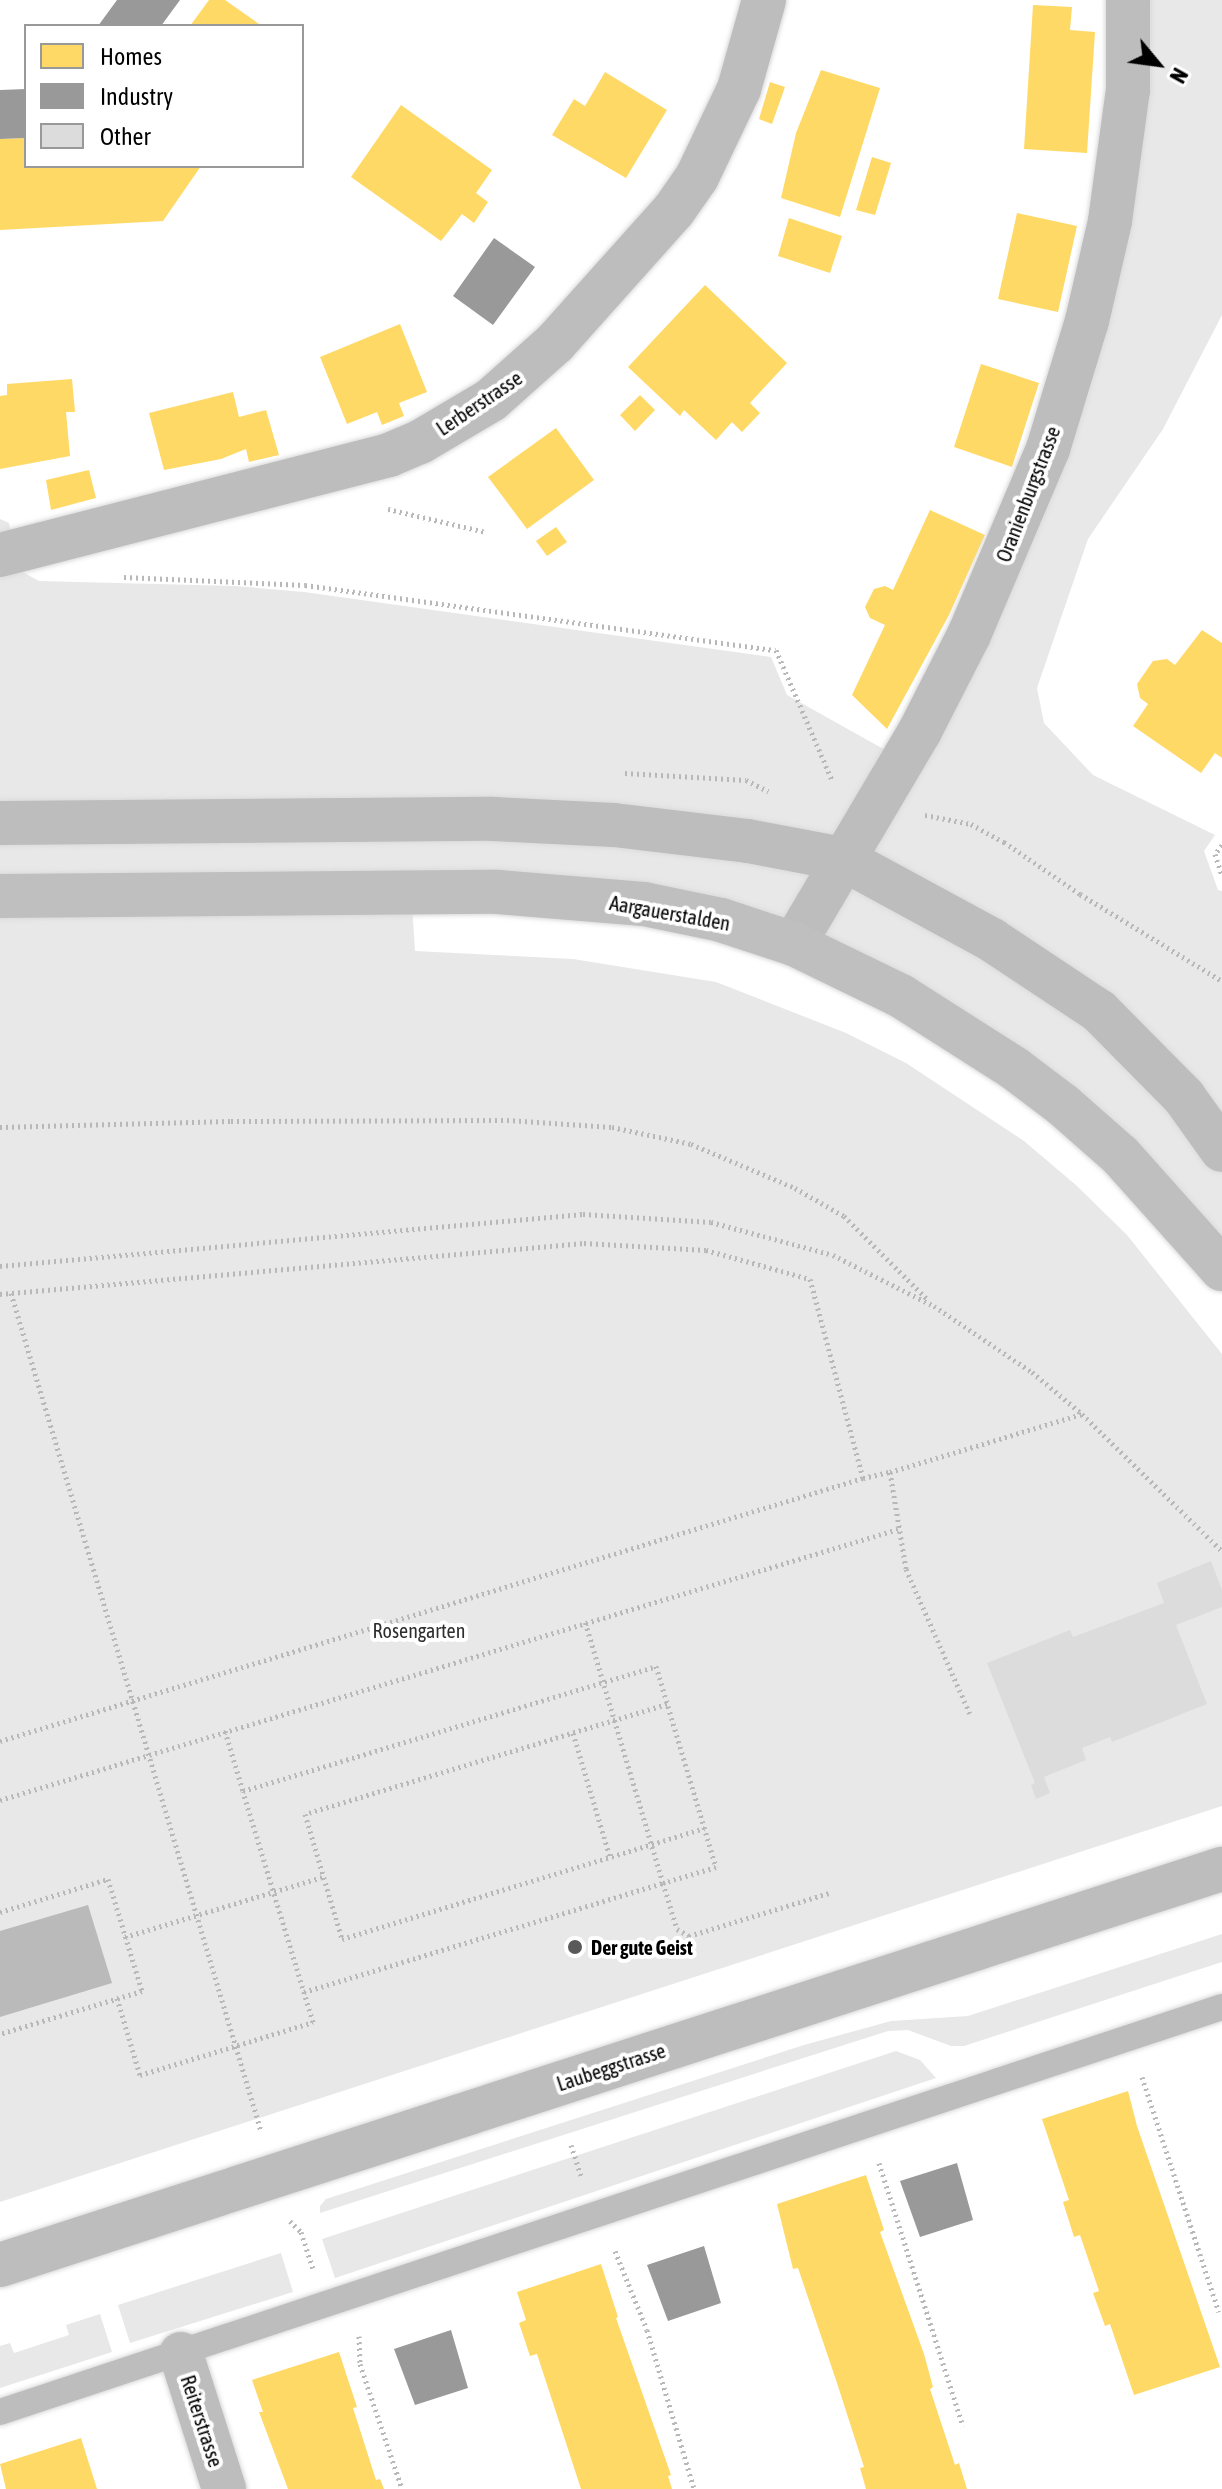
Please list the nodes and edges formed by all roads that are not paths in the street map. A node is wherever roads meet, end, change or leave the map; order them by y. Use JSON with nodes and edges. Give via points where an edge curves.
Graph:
{"nodes":[{"id":1,"x":764,"y":0,"type":"edge"},
{"id":2,"x":1128,"y":0,"type":"edge"},
{"id":3,"x":0,"y":555,"type":"edge"},
{"id":4,"x":0,"y":823,"type":"edge"},
{"id":5,"x":843,"y":859,"type":"junction"},
{"id":6,"x":0,"y":896,"type":"edge"},
{"id":7,"x":794,"y":944,"type":"junction"},
{"id":8,"x":1222,"y":1150,"type":"edge"},
{"id":9,"x":1222,"y":1269,"type":"edge"},
{"id":10,"x":1222,"y":1869,"type":"edge"},
{"id":11,"x":1222,"y":2007,"type":"edge"},
{"id":12,"x":0,"y":2265,"type":"edge"},
{"id":13,"x":181,"y":2354,"type":"junction"},
{"id":14,"x":0,"y":2412,"type":"edge"},
{"id":15,"x":224,"y":2489,"type":"edge"}],
"edges":[{"from":1,"to":3,"type":"street","name":"Lerberstrasse","via":[[739,89],[697,177],[555,343],[491,400],[420,442],[360,464]]},
{"from":2,"to":5,"type":"street","name":"Oranienburgstrasse","via":[[1128,90],[1119,165],[1069,386],[1025,508],[969,635],[920,731]]},
{"from":4,"to":5,"type":"street","via":[[493,819],[644,829]]},
{"from":5,"to":7,"type":"street","name":"Oranienburgstrasse"},
{"from":5,"to":8,"type":"street","via":[[992,940],[1099,1011],[1184,1097]]},
{"from":6,"to":7,"type":"main road","name":"Aargauerstalden","via":[[498,892],[644,904],[721,920]]},
{"from":7,"to":9,"type":"main road","name":"Aargauerstalden","via":[[901,996],[1063,1105],[1120,1155]]},
{"from":10,"to":12,"type":"street","name":"Laubeggstrasse"},
{"from":11,"to":13,"type":"lane"},
{"from":13,"to":14,"type":"lane"},
{"from":13,"to":15,"type":"street","name":"Reiterstrasse"}]}
